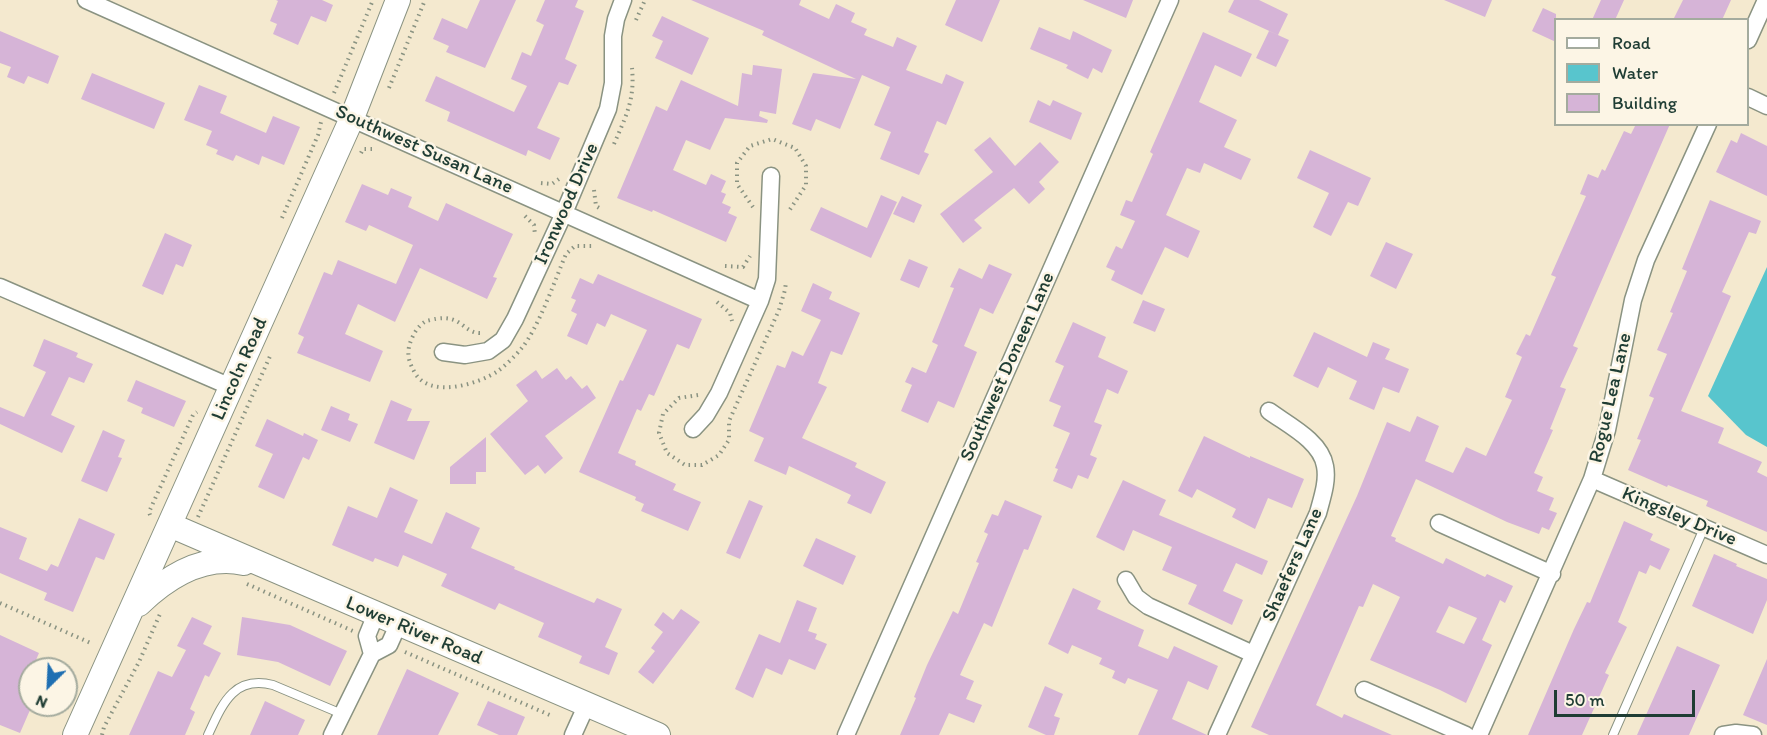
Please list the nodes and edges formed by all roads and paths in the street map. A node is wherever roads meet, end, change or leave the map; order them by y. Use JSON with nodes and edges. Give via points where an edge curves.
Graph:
{"nodes":[{"id":1,"x":86,"y":0,"type":"edge"},
{"id":2,"x":398,"y":0,"type":"edge"},
{"id":3,"x":425,"y":0,"type":"edge"},
{"id":4,"x":623,"y":0,"type":"edge"},
{"id":5,"x":1170,"y":0,"type":"edge"},
{"id":6,"x":1766,"y":0,"type":"edge"},
{"id":7,"x":1749,"y":38,"type":"edge"},
{"id":8,"x":385,"y":96,"type":"dead end"},
{"id":9,"x":1749,"y":98,"type":"edge"},
{"id":10,"x":1767,"y":106,"type":"edge"},
{"id":11,"x":352,"y":118,"type":"junction"},
{"id":12,"x":1707,"y":126,"type":"edge"},
{"id":13,"x":771,"y":176,"type":"dead end"},
{"id":14,"x":561,"y":177,"type":"dead end"},
{"id":15,"x":536,"y":182,"type":"dead end"},
{"id":16,"x":564,"y":213,"type":"junction"},
{"id":17,"x":0,"y":287,"type":"edge"},
{"id":18,"x":760,"y":301,"type":"junction"},
{"id":19,"x":443,"y":352,"type":"dead end"},
{"id":20,"x":231,"y":387,"type":"junction"},
{"id":21,"x":1269,"y":411,"type":"dead end"},
{"id":22,"x":693,"y":429,"type":"dead end"},
{"id":23,"x":1592,"y":479,"type":"junction"},
{"id":24,"x":1439,"y":523,"type":"dead end"},
{"id":25,"x":170,"y":525,"type":"junction"},
{"id":26,"x":1704,"y":528,"type":"junction"},
{"id":27,"x":1767,"y":555,"type":"edge"},
{"id":28,"x":270,"y":569,"type":"junction"},
{"id":29,"x":1551,"y":574,"type":"junction"},
{"id":30,"x":1126,"y":580,"type":"dead end"},
{"id":31,"x":0,"y":603,"type":"edge"},
{"id":32,"x":130,"y":612,"type":"junction"},
{"id":33,"x":376,"y":614,"type":"junction"},
{"id":34,"x":398,"y":625,"type":"junction"},
{"id":35,"x":94,"y":644,"type":"dead end"},
{"id":36,"x":372,"y":654,"type":"junction"},
{"id":37,"x":1253,"y":654,"type":"junction"},
{"id":38,"x":1364,"y":690,"type":"dead end"},
{"id":39,"x":587,"y":704,"type":"junction"},
{"id":40,"x":342,"y":714,"type":"junction"},
{"id":41,"x":75,"y":735,"type":"edge"},
{"id":42,"x":208,"y":735,"type":"edge"},
{"id":43,"x":332,"y":735,"type":"edge"},
{"id":44,"x":573,"y":735,"type":"edge"},
{"id":45,"x":658,"y":735,"type":"edge"},
{"id":46,"x":846,"y":735,"type":"edge"},
{"id":47,"x":1217,"y":735,"type":"edge"},
{"id":48,"x":1466,"y":735,"type":"edge"},
{"id":49,"x":1479,"y":735,"type":"edge"},
{"id":50,"x":1613,"y":735,"type":"edge"},
{"id":51,"x":1723,"y":735,"type":"edge"},
{"id":52,"x":1753,"y":735,"type":"edge"}],
"edges":[{"from":1,"to":11,"type":"street","name":"Southwest Susan Lane"},
{"from":2,"to":11,"type":"street","name":"Lincoln Road"},
{"from":3,"to":8,"type":"path"},
{"from":4,"to":16,"type":"street","name":"Ironwood Drive","via":[[613,36],[613,83],[608,109]]},
{"from":5,"to":46,"type":"street","name":"Southwest Doneen Lane"},
{"from":6,"to":7,"type":"street"},
{"from":9,"to":10,"type":"street"},
{"from":11,"to":16,"type":"street","name":"Southwest Susan Lane"},
{"from":11,"to":20,"type":"street","name":"Lincoln Road"},
{"from":12,"to":23,"type":"street","name":"Rogue Lea Lane","via":[[1633,300],[1607,430]]},
{"from":13,"to":18,"type":"street","via":[[767,279]]},
{"from":14,"to":15,"type":"path","via":[[552,184]]},
{"from":16,"to":18,"type":"street","name":"Southwest Susan Lane"},
{"from":16,"to":19,"type":"street","name":"Ironwood Drive","via":[[503,340],[488,351],[465,355]]},
{"from":17,"to":20,"type":"street"},
{"from":18,"to":22,"type":"street","via":[[719,393]]},
{"from":20,"to":25,"type":"street","name":"Lincoln Road"},
{"from":21,"to":37,"type":"street","name":"Shaefers Lane","via":[[1319,450],[1325,466],[1324,488],[1318,513]]},
{"from":23,"to":26,"type":"street","name":"Kingsley Drive"},
{"from":23,"to":29,"type":"street","name":"Rogue Lea Lane"},
{"from":24,"to":29,"type":"street"},
{"from":25,"to":28,"type":"street","name":"Lower River Road"},
{"from":25,"to":32,"type":"street","name":"Lincoln Road"},
{"from":26,"to":27,"type":"street","name":"Kingsley Drive"},
{"from":26,"to":50,"type":"lane"},
{"from":28,"to":32,"type":"street","via":[[232,560],[194,566],[155,588]]},
{"from":28,"to":33,"type":"street","name":"Lower River Road"},
{"from":29,"to":49,"type":"street","name":"Rogue Lea Lane"},
{"from":30,"to":37,"type":"street","via":[[1136,597],[1148,606]]},
{"from":31,"to":35,"type":"path"},
{"from":32,"to":41,"type":"street","name":"Lincoln Road"},
{"from":33,"to":34,"type":"street","name":"Lower River Road"},
{"from":33,"to":36,"type":"street","via":[[367,636]]},
{"from":34,"to":36,"type":"street","via":[[389,645]]},
{"from":34,"to":39,"type":"street","name":"Lower River Road"},
{"from":36,"to":40,"type":"street"},
{"from":37,"to":47,"type":"street","name":"Shaefers Lane"},
{"from":38,"to":48,"type":"street"},
{"from":39,"to":44,"type":"street"},
{"from":39,"to":45,"type":"street","name":"Lower River Road"},
{"from":40,"to":42,"type":"lane","via":[[263,682],[230,694]]},
{"from":40,"to":43,"type":"street"},
{"from":51,"to":52,"type":"street"}]}
